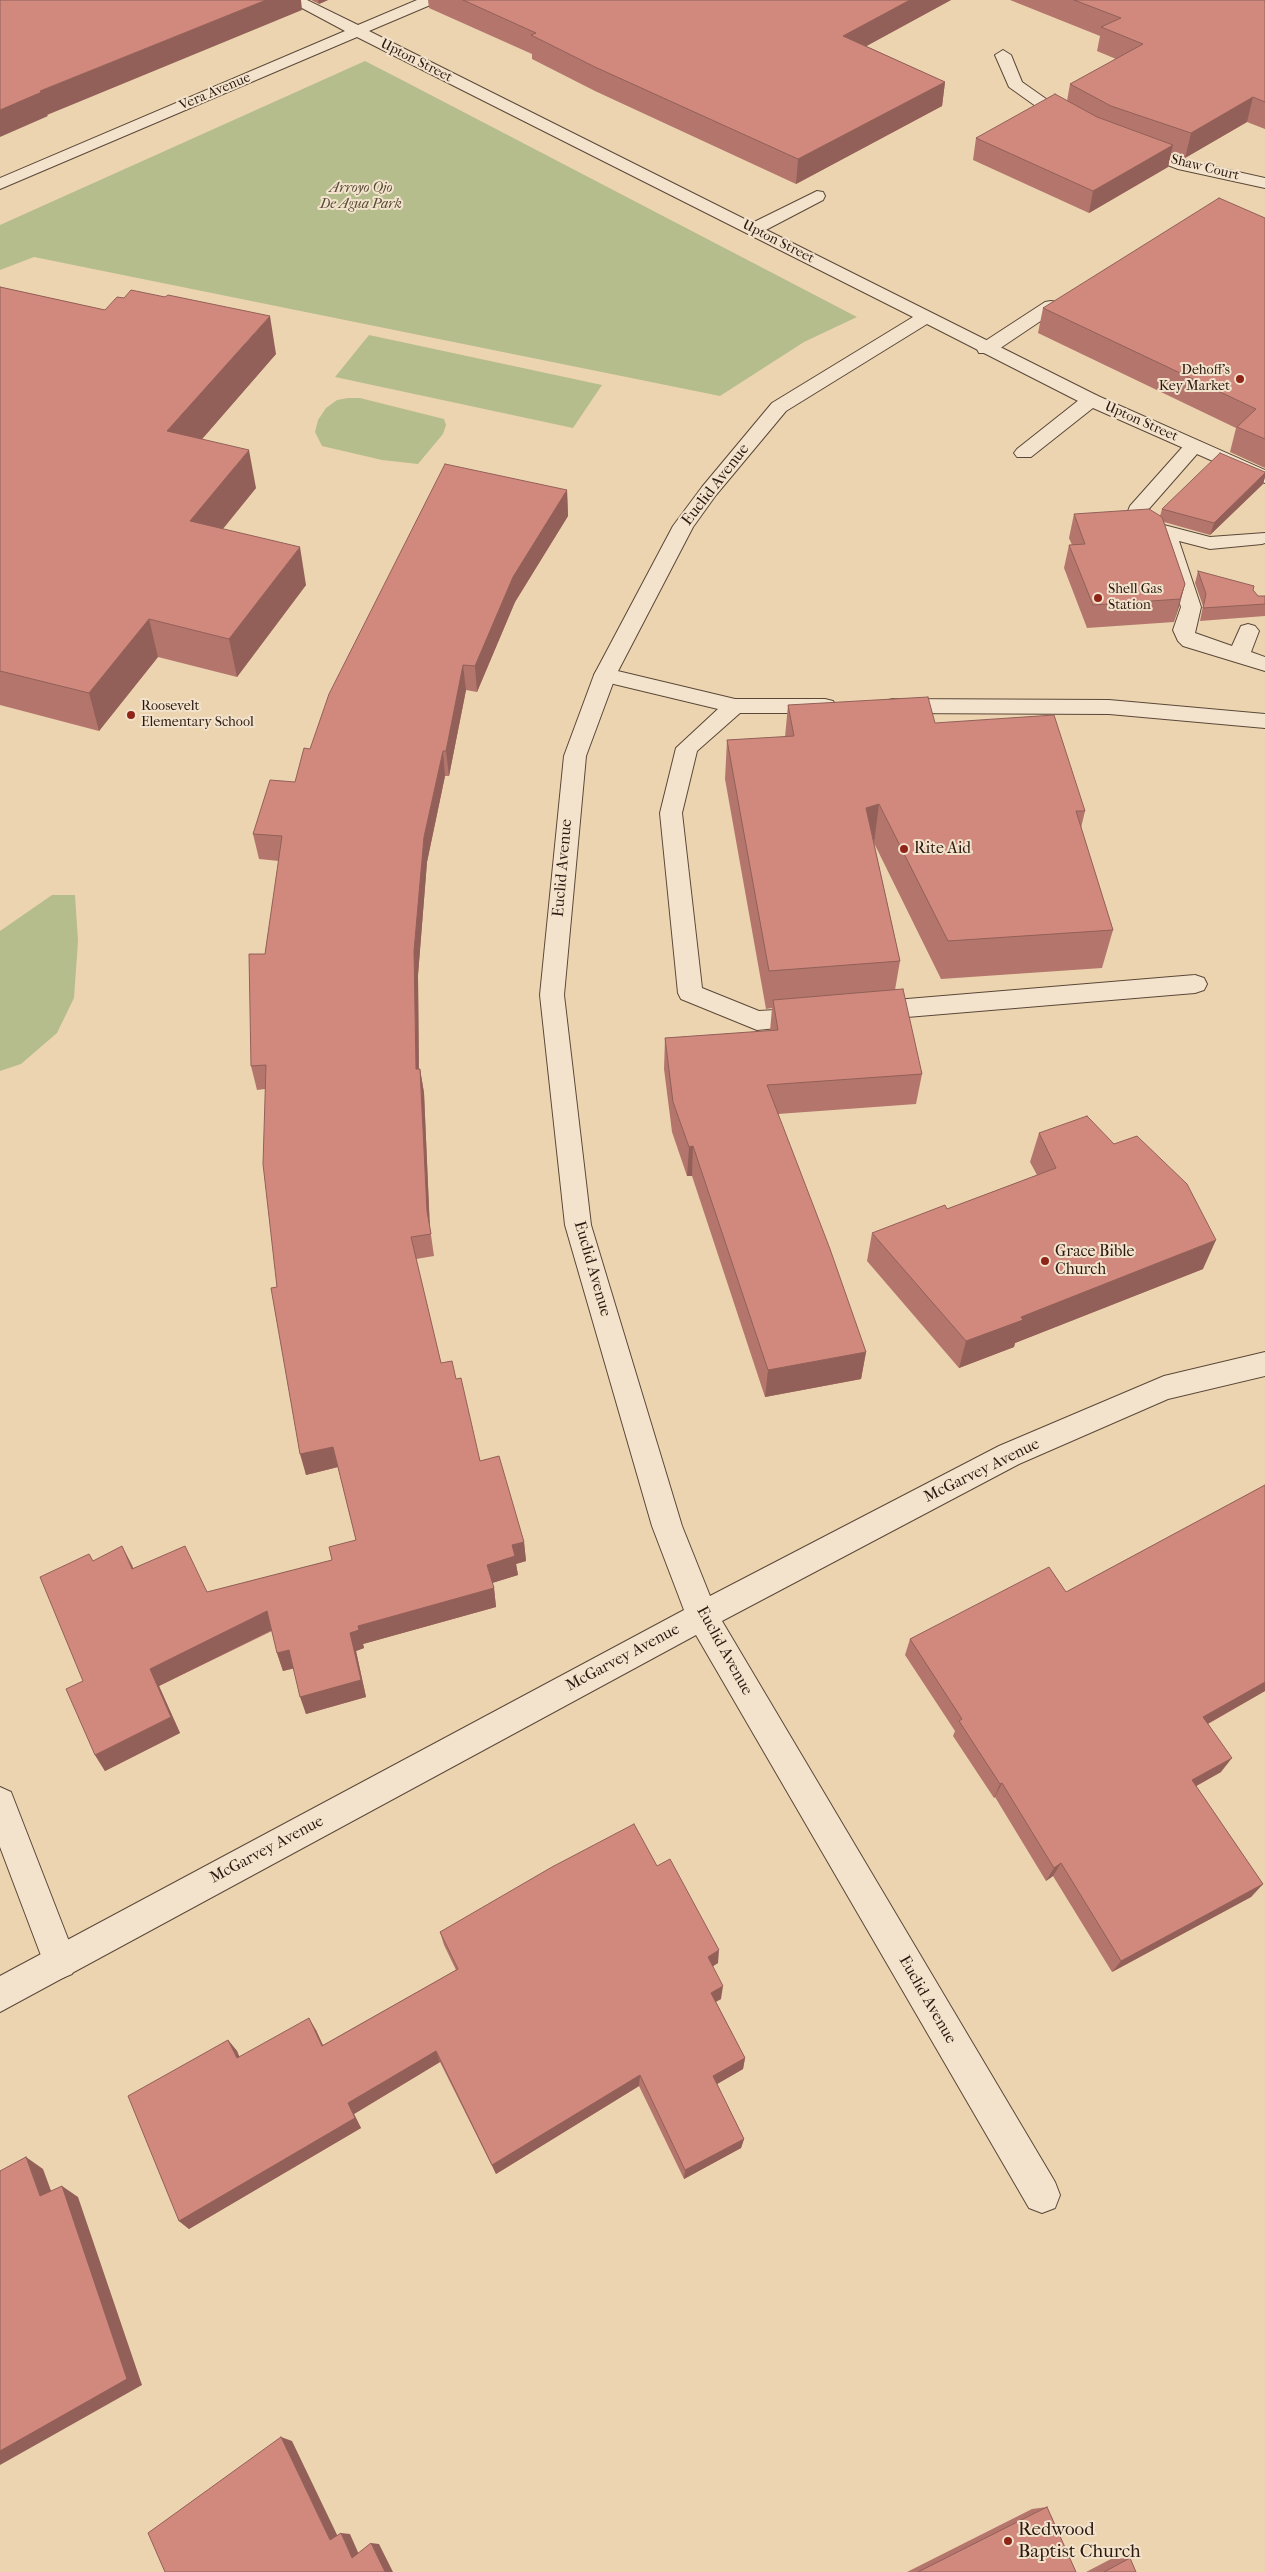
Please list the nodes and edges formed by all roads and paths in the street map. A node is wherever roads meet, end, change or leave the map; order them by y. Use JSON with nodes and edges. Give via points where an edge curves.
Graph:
{"nodes":[{"id":1,"x":295,"y":0,"type":"edge"},
{"id":2,"x":430,"y":0,"type":"edge"},
{"id":3,"x":357,"y":31,"type":"junction"},
{"id":4,"x":1003,"y":55,"type":"dead end"},
{"id":5,"x":1083,"y":126,"type":"edge"},
{"id":6,"x":1118,"y":141,"type":"edge"},
{"id":7,"x":1265,"y":182,"type":"edge"},
{"id":8,"x":0,"y":184,"type":"edge"},
{"id":9,"x":817,"y":196,"type":"dead end"},
{"id":10,"x":754,"y":229,"type":"junction"},
{"id":11,"x":1051,"y":306,"type":"edge"},
{"id":12,"x":925,"y":318,"type":"junction"},
{"id":13,"x":986,"y":348,"type":"junction"},
{"id":14,"x":1091,"y":400,"type":"junction"},
{"id":15,"x":1194,"y":446,"type":"junction"},
{"id":16,"x":1024,"y":453,"type":"dead end"},
{"id":17,"x":1265,"y":477,"type":"edge"},
{"id":18,"x":1161,"y":530,"type":"junction"},
{"id":19,"x":1264,"y":539,"type":"edge"},
{"id":20,"x":1248,"y":631,"type":"dead end"},
{"id":21,"x":1239,"y":656,"type":"junction"},
{"id":22,"x":1265,"y":664,"type":"edge"},
{"id":23,"x":605,"y":675,"type":"junction"},
{"id":24,"x":735,"y":706,"type":"junction"},
{"id":25,"x":842,"y":706,"type":"edge"},
{"id":26,"x":871,"y":706,"type":"edge"},
{"id":27,"x":1265,"y":721,"type":"edge"},
{"id":28,"x":1195,"y":984,"type":"dead end"},
{"id":29,"x":1265,"y":1364,"type":"edge"},
{"id":30,"x":702,"y":1616,"type":"junction"},
{"id":31,"x":0,"y":1803,"type":"edge"},
{"id":32,"x":60,"y":1962,"type":"junction"},
{"id":33,"x":0,"y":1995,"type":"edge"},
{"id":34,"x":1042,"y":2195,"type":"dead end"}],
"edges":[{"from":1,"to":3,"type":"street","name":"Upton Street"},
{"from":2,"to":3,"type":"street","name":"Vera Avenue"},
{"from":3,"to":8,"type":"street","name":"Vera Avenue"},
{"from":3,"to":10,"type":"street","name":"Upton Street"},
{"from":4,"to":5,"type":"street","via":[[1015,84]]},
{"from":6,"to":7,"type":"street","name":"Shaw Court","via":[[1184,165]]},
{"from":9,"to":10,"type":"street"},
{"from":10,"to":12,"type":"street","name":"Upton Street"},
{"from":11,"to":13,"type":"street"},
{"from":12,"to":13,"type":"street","name":"Upton Street"},
{"from":12,"to":23,"type":"street","name":"Euclid Avenue","via":[[779,407],[683,526]]},
{"from":13,"to":14,"type":"street","name":"Upton Street"},
{"from":14,"to":15,"type":"street","name":"Upton Street"},
{"from":14,"to":16,"type":"street"},
{"from":15,"to":17,"type":"street","name":"Upton Street"},
{"from":15,"to":18,"type":"street","via":[[1137,510],[1136,516],[1140,521]]},
{"from":18,"to":19,"type":"street","via":[[1210,543]]},
{"from":18,"to":21,"type":"street","via":[[1167,536],[1191,607],[1185,636],[1191,641]]},
{"from":20,"to":21,"type":"street"},
{"from":21,"to":22,"type":"street"},
{"from":23,"to":24,"type":"street"},
{"from":23,"to":30,"type":"street","name":"Euclid Avenue","via":[[575,756],[552,995],[578,1225],[667,1526]]},
{"from":24,"to":25,"type":"street"},
{"from":24,"to":28,"type":"street","via":[[687,748],[671,813],[690,993],[757,1021]]},
{"from":26,"to":27,"type":"street","via":[[1110,707]]},
{"from":29,"to":30,"type":"street","name":"McGarvey Avenue","via":[[1164,1388],[1009,1456]]},
{"from":30,"to":32,"type":"street","name":"McGarvey Avenue"},
{"from":30,"to":34,"type":"street","name":"Euclid Avenue"},
{"from":31,"to":32,"type":"street"},
{"from":32,"to":33,"type":"street","name":"McGarvey Avenue"}]}
